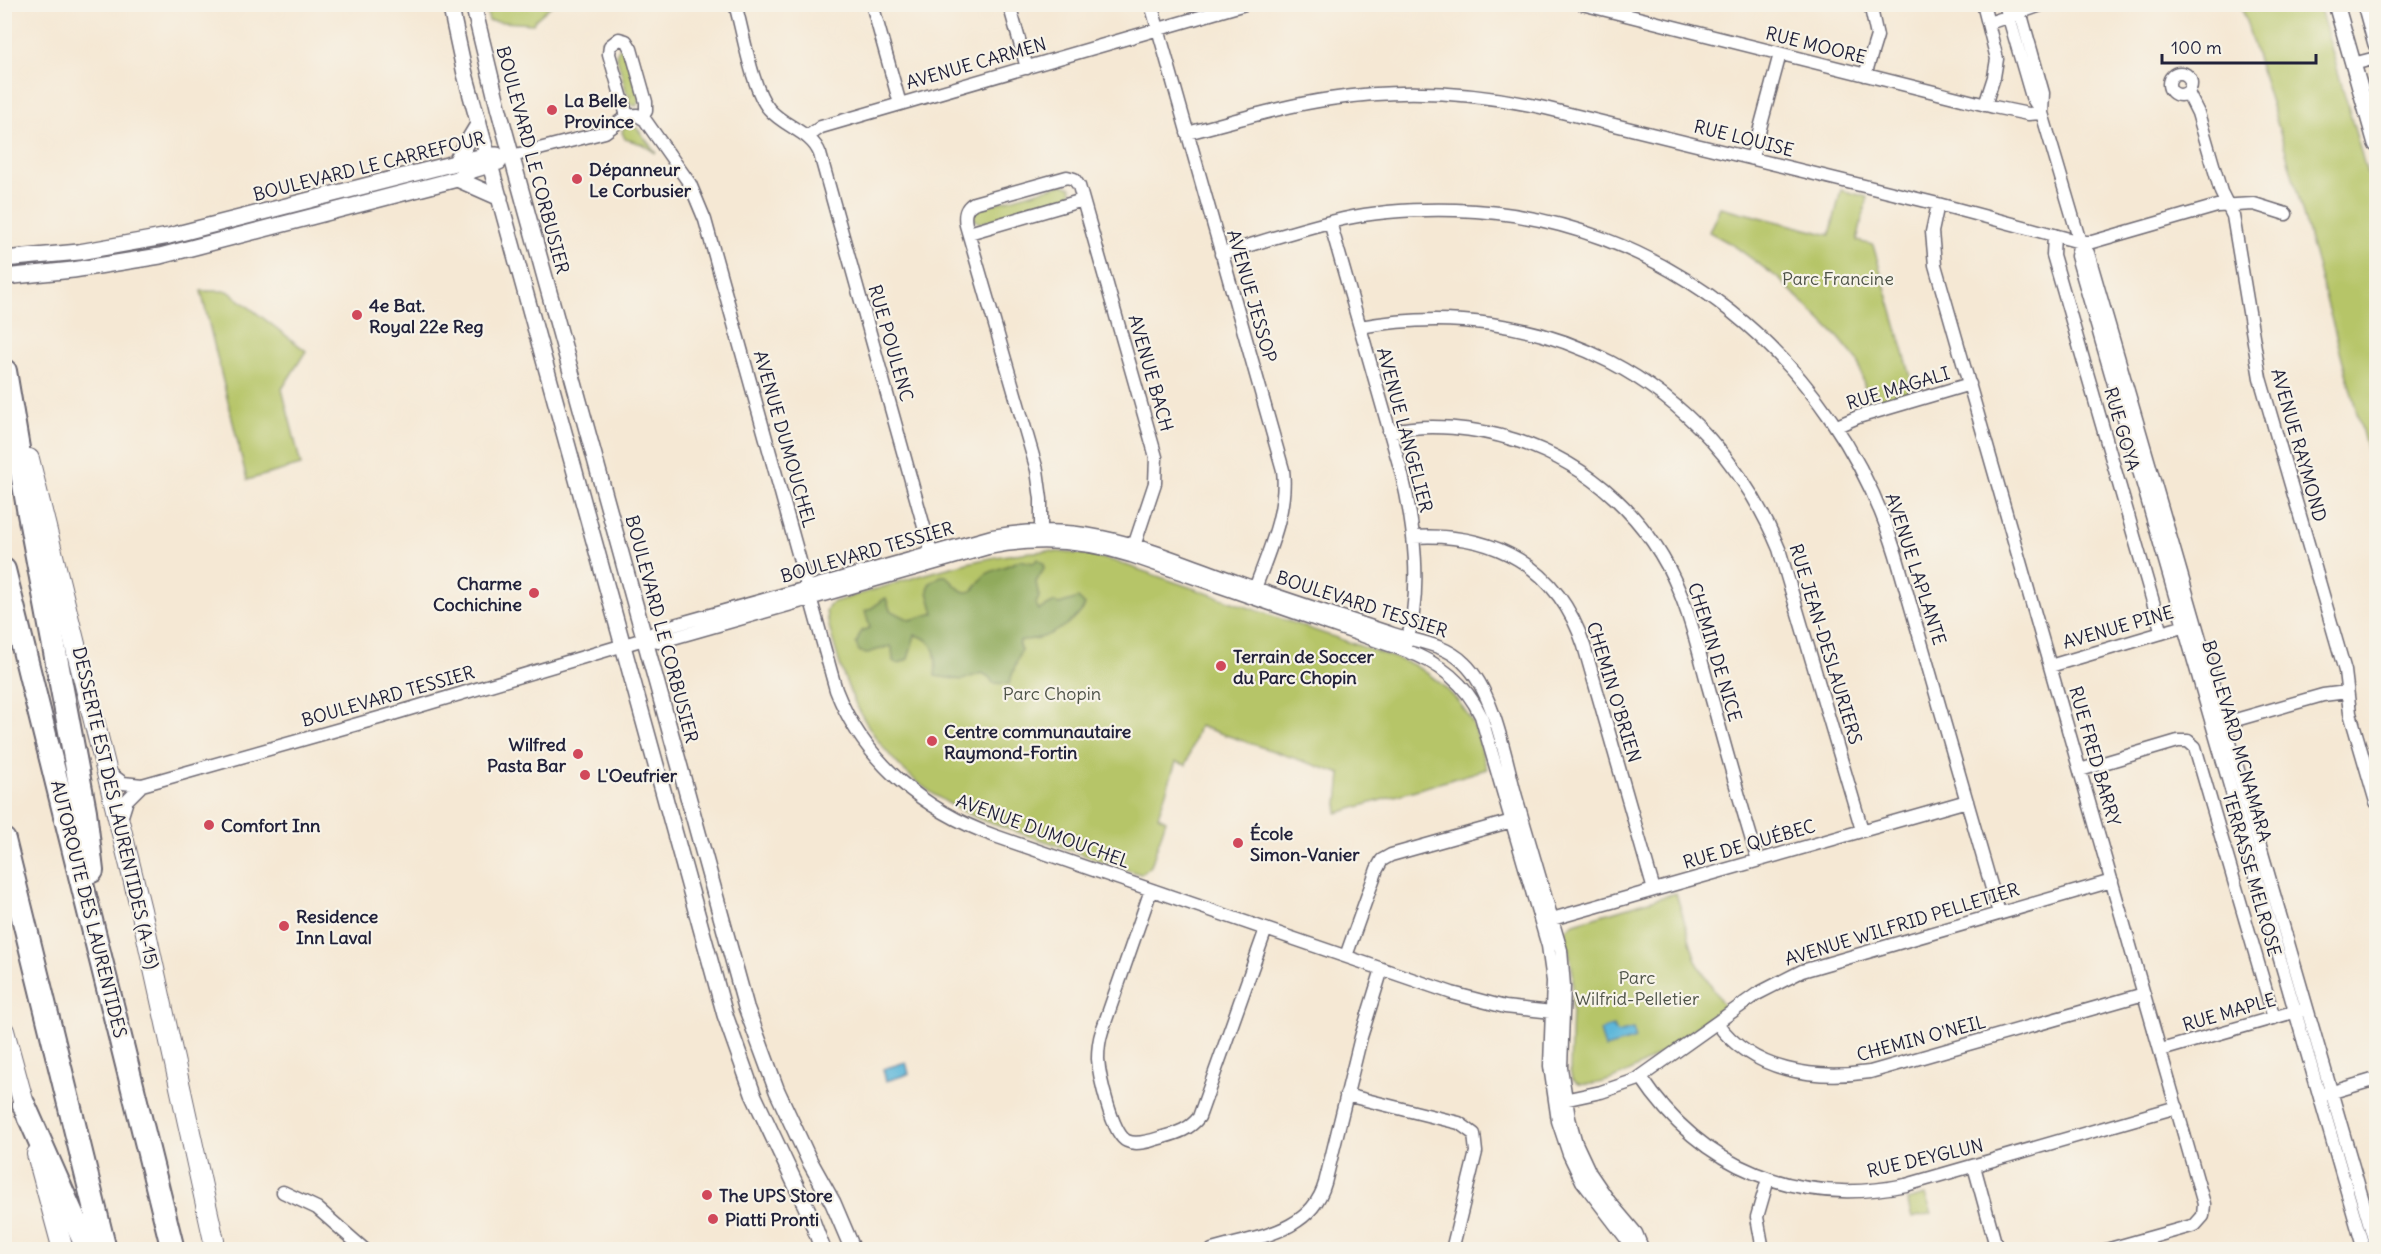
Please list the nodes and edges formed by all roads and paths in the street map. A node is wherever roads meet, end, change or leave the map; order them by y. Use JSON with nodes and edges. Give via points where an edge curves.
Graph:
{"nodes":[{"id":1,"x":450,"y":4,"type":"edge"},
{"id":2,"x":473,"y":4,"type":"edge"},
{"id":3,"x":735,"y":4,"type":"edge"},
{"id":4,"x":872,"y":4,"type":"edge"},
{"id":5,"x":1009,"y":4,"type":"edge"},
{"id":6,"x":1151,"y":4,"type":"edge"},
{"id":7,"x":1245,"y":4,"type":"edge"},
{"id":8,"x":1582,"y":4,"type":"edge"},
{"id":9,"x":1870,"y":4,"type":"edge"},
{"id":10,"x":1983,"y":4,"type":"edge"},
{"id":11,"x":2005,"y":4,"type":"edge"},
{"id":12,"x":2044,"y":4,"type":"edge"},
{"id":13,"x":2336,"y":4,"type":"edge"},
{"id":14,"x":2365,"y":4,"type":"edge"},
{"id":15,"x":2016,"y":12,"type":"edge"},
{"id":16,"x":1989,"y":23,"type":"junction"},
{"id":17,"x":1158,"y":29,"type":"junction"},
{"id":18,"x":2376,"y":44,"type":"edge"},
{"id":19,"x":1780,"y":54,"type":"junction"},
{"id":20,"x":2376,"y":58,"type":"edge"},
{"id":21,"x":2354,"y":64,"type":"junction"},
{"id":22,"x":1027,"y":68,"type":"junction"},
{"id":23,"x":1865,"y":75,"type":"junction"},
{"id":24,"x":2188,"y":93,"type":"dead end"},
{"id":25,"x":900,"y":104,"type":"junction"},
{"id":26,"x":1985,"y":105,"type":"junction"},
{"id":27,"x":2042,"y":113,"type":"junction"},
{"id":28,"x":627,"y":116,"type":"junction"},
{"id":29,"x":642,"y":117,"type":"junction"},
{"id":30,"x":479,"y":123,"type":"junction"},
{"id":31,"x":1187,"y":133,"type":"junction"},
{"id":32,"x":807,"y":137,"type":"junction"},
{"id":33,"x":2376,"y":144,"type":"edge"},
{"id":34,"x":512,"y":156,"type":"junction"},
{"id":35,"x":1752,"y":158,"type":"junction"},
{"id":36,"x":489,"y":160,"type":"junction"},
{"id":37,"x":455,"y":163,"type":"junction"},
{"id":38,"x":457,"y":179,"type":"junction"},
{"id":39,"x":500,"y":198,"type":"junction"},
{"id":40,"x":1083,"y":200,"type":"junction"},
{"id":41,"x":1938,"y":204,"type":"junction"},
{"id":42,"x":2227,"y":205,"type":"junction"},
{"id":43,"x":2286,"y":214,"type":"dead end"},
{"id":44,"x":1330,"y":222,"type":"junction"},
{"id":45,"x":969,"y":232,"type":"junction"},
{"id":46,"x":2054,"y":235,"type":"junction"},
{"id":47,"x":2080,"y":242,"type":"junction"},
{"id":48,"x":1221,"y":254,"type":"junction"},
{"id":49,"x":6,"y":259,"type":"edge"},
{"id":50,"x":8,"y":276,"type":"edge"},
{"id":51,"x":1360,"y":327,"type":"junction"},
{"id":52,"x":5,"y":370,"type":"edge"},
{"id":53,"x":1970,"y":384,"type":"junction"},
{"id":54,"x":1837,"y":426,"type":"junction"},
{"id":55,"x":1389,"y":432,"type":"junction"},
{"id":56,"x":1041,"y":536,"type":"junction"},
{"id":57,"x":1413,"y":537,"type":"junction"},
{"id":58,"x":1133,"y":550,"type":"junction"},
{"id":59,"x":932,"y":558,"type":"junction"},
{"id":60,"x":4,"y":570,"type":"edge"},
{"id":61,"x":809,"y":593,"type":"junction"},
{"id":62,"x":1254,"y":593,"type":"junction"},
{"id":63,"x":2191,"y":624,"type":"junction"},
{"id":64,"x":2163,"y":633,"type":"junction"},
{"id":65,"x":644,"y":639,"type":"junction"},
{"id":66,"x":1406,"y":644,"type":"junction"},
{"id":67,"x":622,"y":646,"type":"junction"},
{"id":68,"x":2050,"y":666,"type":"junction"},
{"id":69,"x":2347,"y":692,"type":"junction"},
{"id":70,"x":2225,"y":723,"type":"junction"},
{"id":71,"x":106,"y":770,"type":"junction"},
{"id":72,"x":2080,"y":770,"type":"junction"},
{"id":73,"x":2372,"y":774,"type":"edge"},
{"id":74,"x":142,"y":785,"type":"junction"},
{"id":75,"x":1967,"y":801,"type":"junction"},
{"id":76,"x":2376,"y":802,"type":"edge"},
{"id":77,"x":1512,"y":821,"type":"junction"},
{"id":78,"x":120,"y":824,"type":"junction"},
{"id":79,"x":1862,"y":830,"type":"junction"},
{"id":80,"x":4,"y":840,"type":"edge"},
{"id":81,"x":1758,"y":860,"type":"junction"},
{"id":82,"x":2112,"y":881,"type":"junction"},
{"id":83,"x":1151,"y":890,"type":"junction"},
{"id":84,"x":1654,"y":890,"type":"junction"},
{"id":85,"x":4,"y":893,"type":"edge"},
{"id":86,"x":1999,"y":913,"type":"junction"},
{"id":87,"x":1547,"y":921,"type":"junction"},
{"id":88,"x":1266,"y":929,"type":"junction"},
{"id":89,"x":100,"y":950,"type":"junction"},
{"id":90,"x":1346,"y":956,"type":"junction"},
{"id":91,"x":1382,"y":969,"type":"junction"},
{"id":92,"x":2144,"y":994,"type":"junction"},
{"id":93,"x":46,"y":1005,"type":"junction"},
{"id":94,"x":2302,"y":1009,"type":"junction"},
{"id":95,"x":1557,"y":1013,"type":"junction"},
{"id":96,"x":2274,"y":1017,"type":"junction"},
{"id":97,"x":1717,"y":1023,"type":"junction"},
{"id":98,"x":4,"y":1031,"type":"edge"},
{"id":99,"x":2161,"y":1050,"type":"junction"},
{"id":100,"x":4,"y":1076,"type":"edge"},
{"id":101,"x":1641,"y":1077,"type":"junction"},
{"id":102,"x":2376,"y":1079,"type":"edge"},
{"id":103,"x":2326,"y":1094,"type":"junction"},
{"id":104,"x":1346,"y":1095,"type":"junction"},
{"id":105,"x":1560,"y":1101,"type":"junction"},
{"id":106,"x":24,"y":1105,"type":"junction"},
{"id":107,"x":2177,"y":1107,"type":"junction"},
{"id":108,"x":1974,"y":1166,"type":"junction"},
{"id":109,"x":1768,"y":1179,"type":"junction"},
{"id":110,"x":284,"y":1192,"type":"dead end"},
{"id":111,"x":2376,"y":1245,"type":"edge"},
{"id":112,"x":63,"y":1250,"type":"edge"},
{"id":113,"x":88,"y":1250,"type":"edge"},
{"id":114,"x":105,"y":1250,"type":"edge"},
{"id":115,"x":173,"y":1250,"type":"edge"},
{"id":116,"x":216,"y":1250,"type":"edge"},
{"id":117,"x":364,"y":1250,"type":"edge"},
{"id":118,"x":823,"y":1250,"type":"edge"},
{"id":119,"x":853,"y":1250,"type":"edge"},
{"id":120,"x":1212,"y":1250,"type":"edge"},
{"id":121,"x":1452,"y":1250,"type":"edge"},
{"id":122,"x":1631,"y":1250,"type":"edge"},
{"id":123,"x":1643,"y":1250,"type":"edge"},
{"id":124,"x":1763,"y":1250,"type":"edge"},
{"id":125,"x":1997,"y":1250,"type":"edge"},
{"id":126,"x":2106,"y":1250,"type":"edge"},
{"id":127,"x":2364,"y":1250,"type":"edge"}],
"edges":[{"from":1,"to":30,"type":"street"},
{"from":2,"to":34,"type":"street","name":"BOULEVARD LE CORBUSIER"},
{"from":3,"to":32,"type":"street","via":[[764,102],[777,117]]},
{"from":4,"to":25,"type":"street"},
{"from":5,"to":22,"type":"street"},
{"from":6,"to":17,"type":"street","name":"AVENUE JESSOP"},
{"from":7,"to":17,"type":"street","name":"AVENUE CARMEN"},
{"from":8,"to":19,"type":"street","name":"RUE MOORE"},
{"from":9,"to":23,"type":"street","via":[[1877,36]]},
{"from":10,"to":16,"type":"street"},
{"from":11,"to":15,"type":"street","name":"BOULEVARD MCNAMARA"},
{"from":12,"to":15,"type":"street"},
{"from":13,"to":21,"type":"street"},
{"from":14,"to":18,"type":"street"},
{"from":15,"to":16,"type":"street"},
{"from":15,"to":27,"type":"street","name":"BOULEVARD MCNAMARA","via":[[2043,93]]},
{"from":16,"to":26,"type":"street","via":[[1996,65]]},
{"from":17,"to":22,"type":"street","name":"AVENUE CARMEN"},
{"from":17,"to":31,"type":"street","name":"AVENUE JESSOP"},
{"from":19,"to":23,"type":"street","name":"RUE MOORE"},
{"from":19,"to":35,"type":"street"},
{"from":20,"to":21,"type":"street"},
{"from":21,"to":33,"type":"street"},
{"from":22,"to":25,"type":"street","name":"AVENUE CARMEN"},
{"from":23,"to":26,"type":"street","name":"RUE MOORE"},
{"from":24,"to":42,"type":"street","name":"AVENUE RAYMOND"},
{"from":25,"to":32,"type":"street","name":"AVENUE CARMEN","via":[[817,128]]},
{"from":26,"to":27,"type":"street","name":"RUE MOORE","via":[[2024,114]]},
{"from":27,"to":47,"type":"street","name":"BOULEVARD MCNAMARA"},
{"from":28,"to":29,"type":"street"},
{"from":28,"to":29,"type":"street","via":[[609,54],[612,43],[622,39],[631,49],[646,102]]},
{"from":28,"to":34,"type":"street","via":[[605,132]]},
{"from":29,"to":61,"type":"street","name":"AVENUE DUMOUCHEL","via":[[690,184],[702,208]]},
{"from":30,"to":36,"type":"street"},
{"from":30,"to":37,"type":"street"},
{"from":31,"to":35,"type":"street","name":"RUE LOUISE","via":[[1329,99],[1441,93],[1519,102]]},
{"from":31,"to":48,"type":"street","name":"AVENUE JESSOP"},
{"from":32,"to":59,"type":"street","name":"RUE POULENC","via":[[820,154]]},
{"from":34,"to":36,"type":"street","name":"BOULEVARD LE CARREFOUR"},
{"from":34,"to":65,"type":"street","name":"BOULEVARD LE CORBUSIER"},
{"from":35,"to":41,"type":"street","name":"RUE LOUISE"},
{"from":36,"to":37,"type":"street","name":"BOULEVARD LE CARREFOUR"},
{"from":36,"to":38,"type":"street","name":"BOULEVARD LE CARREFOUR"},
{"from":36,"to":39,"type":"street"},
{"from":37,"to":49,"type":"street","name":"BOULEVARD LE CARREFOUR","via":[[169,236],[79,252]]},
{"from":38,"to":39,"type":"street"},
{"from":38,"to":50,"type":"street","name":"BOULEVARD LE CARREFOUR","via":[[160,256]]},
{"from":39,"to":67,"type":"street"},
{"from":40,"to":45,"type":"street"},
{"from":40,"to":45,"type":"street","name":"AVENUE BACH","via":[[1078,183],[1066,177],[969,206],[965,213]]},
{"from":40,"to":58,"type":"street","name":"AVENUE BACH","via":[[1156,457],[1155,483]]},
{"from":41,"to":46,"type":"street","name":"RUE LOUISE"},
{"from":41,"to":53,"type":"street","name":"RUE FRED BARRY","via":[[1932,232],[1933,257]]},
{"from":42,"to":43,"type":"street","name":"RUE LOUISE","via":[[2254,204]]},
{"from":42,"to":47,"type":"street","name":"RUE LOUISE"},
{"from":42,"to":69,"type":"street","name":"AVENUE RAYMOND","via":[[2233,219],[2260,378],[2345,671]]},
{"from":44,"to":48,"type":"street","name":"AVENUE LAPLANTE"},
{"from":44,"to":51,"type":"street","name":"AVENUE LANGELIER"},
{"from":44,"to":54,"type":"street","name":"AVENUE LAPLANTE","via":[[1384,213],[1471,211],[1550,223],[1622,246],[1684,279],[1744,321],[1786,362]]},
{"from":45,"to":56,"type":"street","name":"AVENUE BACH","via":[[1035,463],[1041,499]]},
{"from":46,"to":47,"type":"street","name":"RUE LOUISE"},
{"from":46,"to":64,"type":"street","name":"RUE GOYA","via":[[2053,255]]},
{"from":47,"to":63,"type":"street","name":"BOULEVARD MCNAMARA","via":[[2077,256]]},
{"from":48,"to":62,"type":"street","name":"AVENUE JESSOP","via":[[1284,478],[1281,511]]},
{"from":51,"to":55,"type":"street","name":"AVENUE LANGELIER"},
{"from":51,"to":79,"type":"street","name":"RUE JEAN-DESLAURIERS","via":[[1407,320],[1461,320],[1545,335],[1628,372],[1700,428],[1745,484],[1777,543]]},
{"from":52,"to":71,"type":"main road","name":"DESSERTE EST DES LAURENTIDES (A-15)"},
{"from":52,"to":89,"type":"highway","via":[[85,811]]},
{"from":53,"to":54,"type":"street","name":"RUE MAGALI"},
{"from":53,"to":68,"type":"street","name":"RUE FRED BARRY"},
{"from":54,"to":75,"type":"street","name":"AVENUE LAPLANTE","via":[[1872,490],[1888,531]]},
{"from":55,"to":57,"type":"street","name":"AVENUE LANGELIER"},
{"from":55,"to":81,"type":"street","name":"CHEMIN DE NICE","via":[[1462,429],[1521,442],[1585,474],[1639,523],[1666,563],[1685,607]]},
{"from":56,"to":58,"type":"street","name":"BOULEVARD TESSIER","via":[[1093,534]]},
{"from":56,"to":59,"type":"street","name":"BOULEVARD TESSIER"},
{"from":57,"to":66,"type":"street","name":"AVENUE LANGELIER","via":[[1414,593]]},
{"from":57,"to":84,"type":"street","name":"CHEMIN O'BRIEN","via":[[1464,538],[1500,549],[1539,575],[1564,603],[1584,646]]},
{"from":58,"to":62,"type":"street","name":"BOULEVARD TESSIER"},
{"from":59,"to":61,"type":"street","name":"BOULEVARD TESSIER"},
{"from":60,"to":89,"type":"highway","name":"AUTOROUTE DES LAURENTIDES"},
{"from":61,"to":65,"type":"street","name":"BOULEVARD TESSIER","via":[[659,642]]},
{"from":61,"to":83,"type":"street","name":"AVENUE DUMOUCHEL","via":[[844,708],[871,751],[904,784],[937,809],[977,830]]},
{"from":62,"to":66,"type":"street","name":"BOULEVARD TESSIER"},
{"from":63,"to":64,"type":"street","name":"AVENUE PINE"},
{"from":63,"to":70,"type":"street","name":"BOULEVARD MCNAMARA"},
{"from":63,"to":94,"type":"street","name":"BOULEVARD MCNAMARA"},
{"from":64,"to":68,"type":"street","name":"AVENUE PINE"},
{"from":65,"to":67,"type":"street","name":"BOULEVARD TESSIER"},
{"from":65,"to":119,"type":"street","name":"BOULEVARD LE CORBUSIER","via":[[752,1024],[788,1116]]},
{"from":66,"to":77,"type":"street","name":"BOULEVARD TESSIER","via":[[1445,670],[1471,699],[1484,726]]},
{"from":66,"to":87,"type":"street","name":"BOULEVARD TESSIER","via":[[1449,651],[1480,684],[1495,723]]},
{"from":67,"to":74,"type":"street","name":"BOULEVARD TESSIER"},
{"from":67,"to":118,"type":"street","via":[[733,1040]]},
{"from":68,"to":72,"type":"street","name":"RUE FRED BARRY"},
{"from":69,"to":70,"type":"street","via":[[2306,699]]},
{"from":69,"to":73,"type":"street","name":"AVENUE RAYMOND","via":[[2355,732]]},
{"from":70,"to":94,"type":"street","name":"BOULEVARD MCNAMARA"},
{"from":71,"to":74,"type":"street","via":[[123,783]]},
{"from":71,"to":78,"type":"main road","name":"DESSERTE EST DES LAURENTIDES (A-15)"},
{"from":72,"to":82,"type":"street","name":"RUE FRED BARRY"},
{"from":72,"to":96,"type":"street","name":"TERRASSE MELROSE","via":[[2178,741],[2191,743],[2198,752]]},
{"from":73,"to":76,"type":"street","name":"AVENUE RAYMOND"},
{"from":74,"to":78,"type":"street","via":[[127,800]]},
{"from":75,"to":79,"type":"street","name":"RUE DE QUÉBEC"},
{"from":75,"to":86,"type":"street","name":"AVENUE LAPLANTE"},
{"from":77,"to":87,"type":"street","name":"BOULEVARD TESSIER"},
{"from":77,"to":90,"type":"street","via":[[1382,860]]},
{"from":78,"to":116,"type":"main road","name":"DESSERTE EST DES LAURENTIDES (A-15)"},
{"from":79,"to":81,"type":"street","name":"RUE DE QUÉBEC"},
{"from":80,"to":93,"type":"highway"},
{"from":81,"to":84,"type":"street","name":"RUE DE QUÉBEC"},
{"from":82,"to":86,"type":"street","name":"AVENUE WILFRID PELLETIER"},
{"from":82,"to":92,"type":"street","name":"RUE FRED BARRY"},
{"from":83,"to":88,"type":"street","name":"AVENUE DUMOUCHEL"},
{"from":83,"to":88,"type":"street","via":[[1098,1049],[1113,1122],[1118,1134],[1129,1142],[1184,1130],[1199,1117]]},
{"from":84,"to":87,"type":"street","name":"RUE DE QUÉBEC"},
{"from":85,"to":93,"type":"highway"},
{"from":86,"to":97,"type":"street","name":"AVENUE WILFRID PELLETIER","via":[[1802,970],[1766,988]]},
{"from":87,"to":95,"type":"street","name":"BOULEVARD TESSIER"},
{"from":88,"to":90,"type":"street","name":"AVENUE DUMOUCHEL"},
{"from":89,"to":115,"type":"highway","name":"AUTOROUTE DES LAURENTIDES"},
{"from":90,"to":91,"type":"street","name":"AVENUE DUMOUCHEL"},
{"from":91,"to":95,"type":"street","name":"AVENUE DUMOUCHEL","via":[[1469,998]]},
{"from":91,"to":104,"type":"street"},
{"from":92,"to":97,"type":"street","name":"CHEMIN O'NEIL","via":[[1870,1072],[1841,1076],[1801,1073],[1764,1061],[1736,1044]]},
{"from":92,"to":99,"type":"street","name":"RUE FRED BARRY"},
{"from":93,"to":114,"type":"highway"},
{"from":94,"to":96,"type":"street","name":"RUE MAPLE"},
{"from":94,"to":103,"type":"street","name":"BOULEVARD MCNAMARA"},
{"from":95,"to":105,"type":"street","name":"BOULEVARD TESSIER"},
{"from":96,"to":99,"type":"street","name":"RUE MAPLE"},
{"from":97,"to":101,"type":"street","name":"AVENUE WILFRID PELLETIER"},
{"from":98,"to":106,"type":"main road"},
{"from":99,"to":107,"type":"street","name":"RUE FRED BARRY"},
{"from":100,"to":106,"type":"main road"},
{"from":101,"to":105,"type":"street","name":"AVENUE WILFRID PELLETIER"},
{"from":101,"to":109,"type":"street","name":"RUE DEYGLUN","via":[[1665,1108],[1703,1144]]},
{"from":102,"to":103,"type":"street"},
{"from":103,"to":111,"type":"street","name":"BOULEVARD MCNAMARA"},
{"from":103,"to":127,"type":"street","name":"BOULEVARD MCNAMARA"},
{"from":104,"to":120,"type":"street","via":[[1323,1191],[1312,1211],[1289,1227]]},
{"from":104,"to":121,"type":"street","via":[[1459,1123],[1474,1134],[1476,1152]]},
{"from":105,"to":122,"type":"street","name":"BOULEVARD TESSIER","via":[[1565,1144],[1577,1172]]},
{"from":105,"to":123,"type":"street","name":"BOULEVARD TESSIER","via":[[1590,1173],[1633,1228]]},
{"from":106,"to":112,"type":"main road"},
{"from":106,"to":113,"type":"highway"},
{"from":107,"to":108,"type":"street","name":"RUE DEYGLUN"},
{"from":107,"to":126,"type":"street","name":"RUE FRED BARRY","via":[[2204,1204],[2203,1216],[2192,1226]]},
{"from":108,"to":109,"type":"street","name":"RUE DEYGLUN","via":[[1906,1185],[1859,1191],[1815,1189]]},
{"from":108,"to":125,"type":"street"},
{"from":109,"to":124,"type":"street","via":[[1757,1217]]},
{"from":110,"to":117,"type":"street","via":[[322,1212]]}]}
